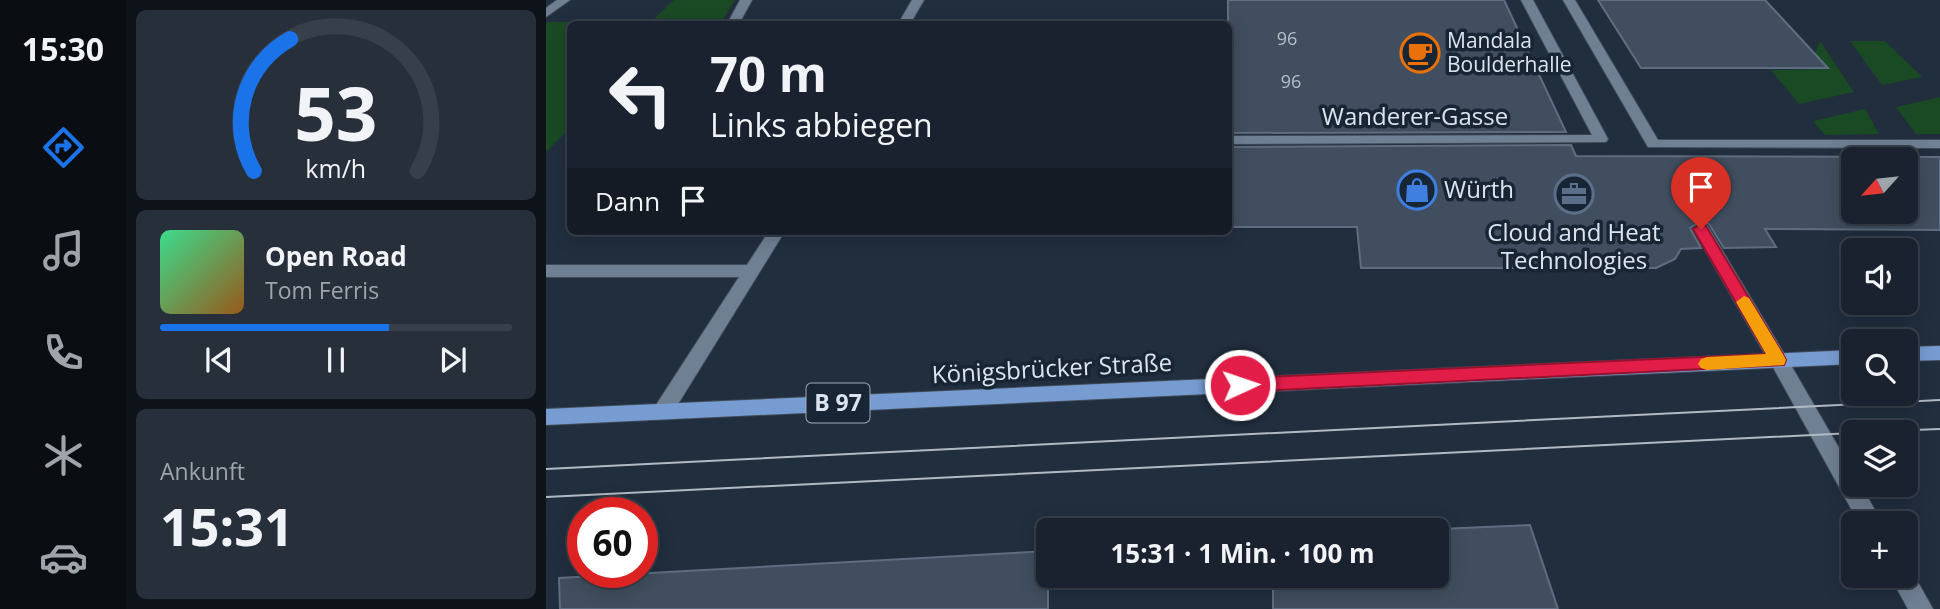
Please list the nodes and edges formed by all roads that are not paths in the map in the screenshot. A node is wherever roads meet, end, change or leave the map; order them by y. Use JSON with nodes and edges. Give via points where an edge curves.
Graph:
{"nodes":[{"id":1,"x":564,"y":0,"type":"edge"},
{"id":2,"x":747,"y":0,"type":"edge"},
{"id":3,"x":918,"y":0,"type":"edge"},
{"id":4,"x":1527,"y":0,"type":"edge"},
{"id":5,"x":1569,"y":0,"type":"edge"},
{"id":6,"x":546,"y":15,"type":"edge"},
{"id":7,"x":735,"y":21,"type":"edge"},
{"id":8,"x":906,"y":21,"type":"edge"},
{"id":9,"x":1232,"y":140,"type":"edge"},
{"id":10,"x":1940,"y":144,"type":"edge"},
{"id":11,"x":1701,"y":229,"type":"dead end"},
{"id":12,"x":774,"y":235,"type":"edge"},
{"id":13,"x":546,"y":271,"type":"edge"},
{"id":14,"x":752,"y":271,"type":"junction"},
{"id":15,"x":1940,"y":353,"type":"edge"},
{"id":16,"x":1918,"y":354,"type":"edge"},
{"id":17,"x":1841,"y":357,"type":"edge"},
{"id":18,"x":1778,"y":360,"type":"junction"},
{"id":19,"x":663,"y":411,"type":"junction"},
{"id":20,"x":546,"y":417,"type":"edge"},
{"id":21,"x":1864,"y":511,"type":"edge"},
{"id":22,"x":1909,"y":588,"type":"edge"},
{"id":23,"x":1921,"y":609,"type":"edge"}],
"edges":[{"from":1,"to":6,"type":"street"},
{"from":2,"to":7,"type":"street"},
{"from":3,"to":8,"type":"street"},
{"from":4,"to":9,"type":"street","name":"Wanderer-Gasse","via":[[1601,139]]},
{"from":5,"to":10,"type":"street","via":[[1655,150]]},
{"from":11,"to":18,"type":"street"},
{"from":12,"to":14,"type":"street"},
{"from":13,"to":14,"type":"street"},
{"from":14,"to":19,"type":"street"},
{"from":15,"to":16,"type":"main road"},
{"from":17,"to":18,"type":"main road","name":"Königsbrücker Straße","number":"B 97"},
{"from":18,"to":19,"type":"main road","name":"Königsbrücker Straße","number":"B 97"},
{"from":18,"to":21,"type":"street"},
{"from":19,"to":20,"type":"main road","name":"Königsbrücker Straße","number":"B 97"},
{"from":22,"to":23,"type":"street"}]}
